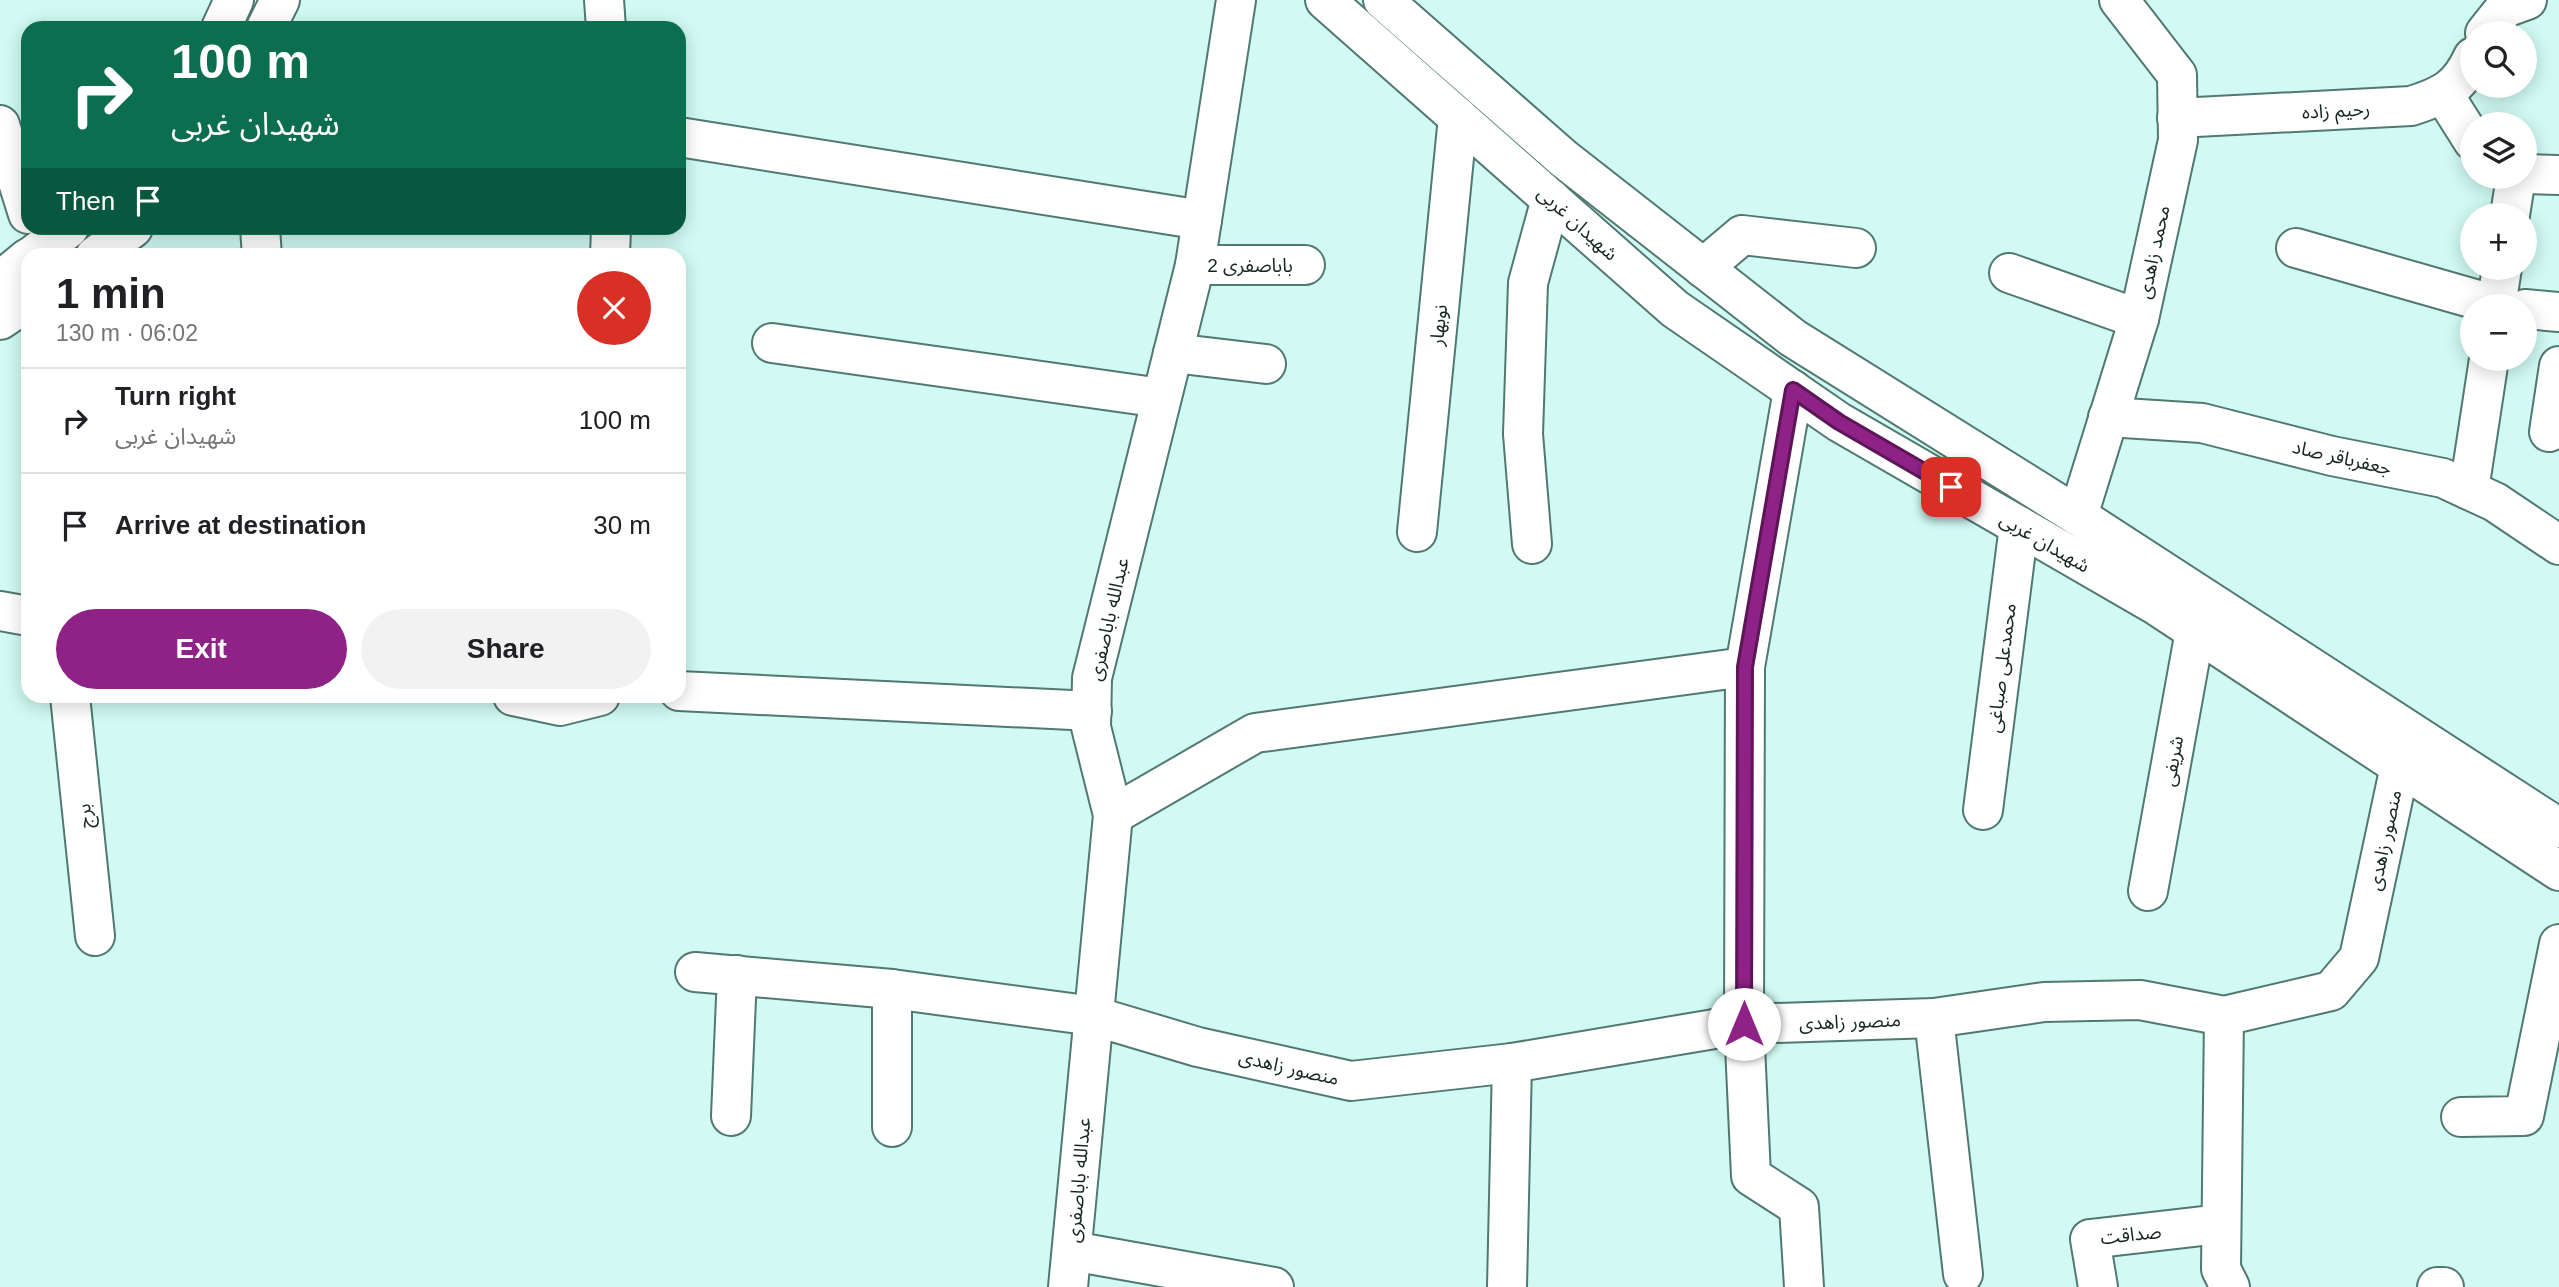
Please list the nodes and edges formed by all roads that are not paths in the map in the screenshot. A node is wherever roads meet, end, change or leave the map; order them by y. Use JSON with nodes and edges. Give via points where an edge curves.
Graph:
{"nodes":[{"id":1,"x":234,"y":0,"type":"edge"},
{"id":2,"x":280,"y":0,"type":"edge"},
{"id":3,"x":604,"y":0,"type":"edge"},
{"id":4,"x":1236,"y":0,"type":"edge"},
{"id":5,"x":1325,"y":0,"type":"edge"},
{"id":6,"x":1383,"y":0,"type":"edge"},
{"id":7,"x":2119,"y":0,"type":"edge"},
{"id":8,"x":2527,"y":0,"type":"edge"},
{"id":9,"x":224,"y":21,"type":"edge"},
{"id":10,"x":270,"y":21,"type":"edge"},
{"id":11,"x":606,"y":21,"type":"edge"},
{"id":12,"x":2495,"y":21,"type":"edge"},
{"id":13,"x":2460,"y":79,"type":"edge"},
{"id":14,"x":2444,"y":95,"type":"junction"},
{"id":15,"x":1458,"y":117,"type":"junction"},
{"id":16,"x":2177,"y":118,"type":"junction"},
{"id":17,"x":2460,"y":120,"type":"edge"},
{"id":18,"x":0,"y":125,"type":"edge"},
{"id":19,"x":686,"y":138,"type":"edge"},
{"id":20,"x":2537,"y":174,"type":"edge"},
{"id":21,"x":2559,"y":175,"type":"edge"},
{"id":22,"x":21,"y":188,"type":"edge"},
{"id":23,"x":1551,"y":199,"type":"junction"},
{"id":24,"x":1202,"y":219,"type":"junction"},
{"id":25,"x":124,"y":235,"type":"edge"},
{"id":26,"x":106,"y":248,"type":"edge"},
{"id":27,"x":1856,"y":248,"type":"dead end"},
{"id":28,"x":2296,"y":248,"type":"dead end"},
{"id":29,"x":21,"y":258,"type":"edge"},
{"id":30,"x":1195,"y":265,"type":"junction"},
{"id":31,"x":1305,"y":265,"type":"dead end"},
{"id":32,"x":1703,"y":268,"type":"junction"},
{"id":33,"x":2009,"y":273,"type":"dead end"},
{"id":34,"x":0,"y":281,"type":"edge"},
{"id":35,"x":2460,"y":295,"type":"edge"},
{"id":36,"x":21,"y":306,"type":"edge"},
{"id":37,"x":2537,"y":310,"type":"edge"},
{"id":38,"x":2559,"y":312,"type":"edge"},
{"id":39,"x":2139,"y":319,"type":"junction"},
{"id":40,"x":0,"y":320,"type":"edge"},
{"id":41,"x":772,"y":343,"type":"dead end"},
{"id":42,"x":1173,"y":353,"type":"junction"},
{"id":43,"x":1266,"y":363,"type":"dead end"},
{"id":44,"x":2559,"y":366,"type":"edge"},
{"id":45,"x":2487,"y":371,"type":"edge"},
{"id":46,"x":1793,"y":390,"type":"junction"},
{"id":47,"x":1161,"y":398,"type":"junction"},
{"id":48,"x":2108,"y":417,"type":"junction"},
{"id":49,"x":2549,"y":432,"type":"dead end"},
{"id":50,"x":2469,"y":490,"type":"junction"},
{"id":51,"x":2078,"y":516,"type":"junction"},
{"id":52,"x":2019,"y":526,"type":"junction"},
{"id":53,"x":1417,"y":532,"type":"dead end"},
{"id":54,"x":1532,"y":544,"type":"dead end"},
{"id":55,"x":2559,"y":545,"type":"edge"},
{"id":56,"x":0,"y":611,"type":"edge"},
{"id":57,"x":21,"y":616,"type":"edge"},
{"id":58,"x":2195,"y":631,"type":"junction"},
{"id":59,"x":1745,"y":667,"type":"junction"},
{"id":60,"x":686,"y":691,"type":"edge"},
{"id":61,"x":72,"y":703,"type":"edge"},
{"id":62,"x":1092,"y":711,"type":"junction"},
{"id":63,"x":2400,"y":766,"type":"junction"},
{"id":64,"x":1983,"y":810,"type":"dead end"},
{"id":65,"x":1113,"y":815,"type":"junction"},
{"id":66,"x":2559,"y":828,"type":"edge"},
{"id":67,"x":2559,"y":871,"type":"edge"},
{"id":68,"x":2148,"y":891,"type":"dead end"},
{"id":69,"x":95,"y":936,"type":"dead end"},
{"id":70,"x":2559,"y":944,"type":"edge"},
{"id":71,"x":695,"y":972,"type":"dead end"},
{"id":72,"x":737,"y":975,"type":"junction"},
{"id":73,"x":892,"y":989,"type":"junction"},
{"id":74,"x":1094,"y":1016,"type":"junction"},
{"id":75,"x":2224,"y":1016,"type":"junction"},
{"id":76,"x":1934,"y":1018,"type":"junction"},
{"id":77,"x":1744,"y":1024,"type":"junction"},
{"id":78,"x":1512,"y":1063,"type":"junction"},
{"id":79,"x":731,"y":1116,"type":"dead end"},
{"id":80,"x":2461,"y":1117,"type":"dead end"},
{"id":81,"x":892,"y":1127,"type":"dead end"},
{"id":82,"x":2220,"y":1224,"type":"junction"},
{"id":83,"x":1070,"y":1269,"type":"edge"},
{"id":84,"x":1964,"y":1274,"type":"dead end"},
{"id":85,"x":1274,"y":1287,"type":"edge"},
{"id":86,"x":1507,"y":1287,"type":"edge"},
{"id":87,"x":1804,"y":1287,"type":"edge"},
{"id":88,"x":2098,"y":1287,"type":"edge"},
{"id":89,"x":2230,"y":1287,"type":"edge"},
{"id":90,"x":2437,"y":1287,"type":"edge"},
{"id":91,"x":2444,"y":1287,"type":"edge"}],
"edges":[{"from":1,"to":9,"type":"street"},
{"from":2,"to":10,"type":"street"},
{"from":3,"to":11,"type":"street"},
{"from":4,"to":24,"type":"street","name":"عبدالله باباصفری"},
{"from":5,"to":15,"type":"street","name":"شهیدان غربی"},
{"from":6,"to":32,"type":"street","name":"شهیدان غربی","via":[[1563,158]]},
{"from":7,"to":16,"type":"street","name":"محمد زاهدی","via":[[2177,75]]},
{"from":8,"to":12,"type":"street","via":[[2505,8]]},
{"from":13,"to":14,"type":"street","name":"رحیم زاده"},
{"from":14,"to":16,"type":"street","name":"رحیم زاده","via":[[2411,106]]},
{"from":14,"to":17,"type":"street"},
{"from":15,"to":23,"type":"street","name":"شهیدان غربی"},
{"from":15,"to":53,"type":"street","name":"نوبهار"},
{"from":16,"to":39,"type":"street","name":"محمد زاهدی","via":[[2178,140]]},
{"from":18,"to":22,"type":"street"},
{"from":19,"to":24,"type":"street"},
{"from":20,"to":21,"type":"street"},
{"from":23,"to":46,"type":"street","name":"شهیدان غربی","via":[[1675,309]]},
{"from":23,"to":54,"type":"street","via":[[1528,283],[1523,434]]},
{"from":24,"to":30,"type":"street","name":"عبدالله باباصفری"},
{"from":25,"to":26,"type":"street"},
{"from":27,"to":32,"type":"street","via":[[1742,235]]},
{"from":28,"to":35,"type":"street"},
{"from":29,"to":34,"type":"street"},
{"from":30,"to":31,"type":"street","name":"باباصفری 2"},
{"from":30,"to":42,"type":"street","name":"عبدالله باباصفری"},
{"from":32,"to":51,"type":"street","name":"شهیدان غربی","via":[[1793,338]]},
{"from":33,"to":39,"type":"street"},
{"from":36,"to":40,"type":"street"},
{"from":37,"to":38,"type":"street"},
{"from":39,"to":48,"type":"street","name":"محمد زاهدی"},
{"from":41,"to":47,"type":"street"},
{"from":42,"to":43,"type":"street"},
{"from":42,"to":47,"type":"street","name":"عبدالله باباصفری"},
{"from":44,"to":49,"type":"street"},
{"from":45,"to":50,"type":"street"},
{"from":46,"to":52,"type":"street","name":"شهیدان غربی","via":[[1839,422]]},
{"from":46,"to":59,"type":"street"},
{"from":47,"to":62,"type":"street","name":"عبدالله باباصفری","via":[[1092,678]]},
{"from":48,"to":50,"type":"street","name":"جعفرباقر صاد","via":[[2202,423],[2332,457],[2443,478]]},
{"from":48,"to":51,"type":"street","name":"محمد زاهدی"},
{"from":50,"to":55,"type":"street","name":"جعفرباقر صاد"},
{"from":51,"to":66,"type":"street","name":"شهیدان غربی"},
{"from":52,"to":58,"type":"street","name":"شهیدان غربی"},
{"from":52,"to":64,"type":"street","name":"محمدعلی صباغی"},
{"from":56,"to":57,"type":"street"},
{"from":58,"to":63,"type":"street","name":"شهیدان غربی"},
{"from":58,"to":68,"type":"street","name":"شریفی"},
{"from":59,"to":65,"type":"street","via":[[1255,733]]},
{"from":59,"to":77,"type":"street"},
{"from":60,"to":62,"type":"street"},
{"from":61,"to":69,"type":"street","name":"برج"},
{"from":62,"to":65,"type":"street","name":"عبدالله باباصفری","via":[[1091,727]]},
{"from":63,"to":67,"type":"street","name":"شهیدان غربی"},
{"from":63,"to":75,"type":"street","name":"منصور زاهدی","via":[[2359,958],[2332,991]]},
{"from":65,"to":74,"type":"street","name":"عبدالله باباصفری"},
{"from":70,"to":80,"type":"street","via":[[2524,1116]]},
{"from":71,"to":72,"type":"street","name":"منصور زاهدی"},
{"from":72,"to":73,"type":"street","name":"منصور زاهدی"},
{"from":72,"to":79,"type":"street"},
{"from":73,"to":74,"type":"street","name":"منصور زاهدی"},
{"from":73,"to":81,"type":"street"},
{"from":74,"to":78,"type":"street","name":"منصور زاهدی","via":[[1198,1047],[1350,1082]]},
{"from":74,"to":83,"type":"street","name":"عبدالله باباصفری"},
{"from":75,"to":76,"type":"street","name":"منصور زاهدی","via":[[2140,1000],[2044,1002]]},
{"from":75,"to":82,"type":"street"},
{"from":76,"to":77,"type":"street","name":"منصور زاهدی"},
{"from":76,"to":84,"type":"street"},
{"from":77,"to":78,"type":"street","name":"منصور زاهدی"},
{"from":77,"to":87,"type":"street","via":[[1751,1176],[1799,1207]]},
{"from":78,"to":86,"type":"street"},
{"from":82,"to":88,"type":"street","name":"صداقت","via":[[2090,1239]]},
{"from":82,"to":89,"type":"street","via":[[2221,1269]]},
{"from":83,"to":85,"type":"street"},
{"from":90,"to":91,"type":"street"}]}
